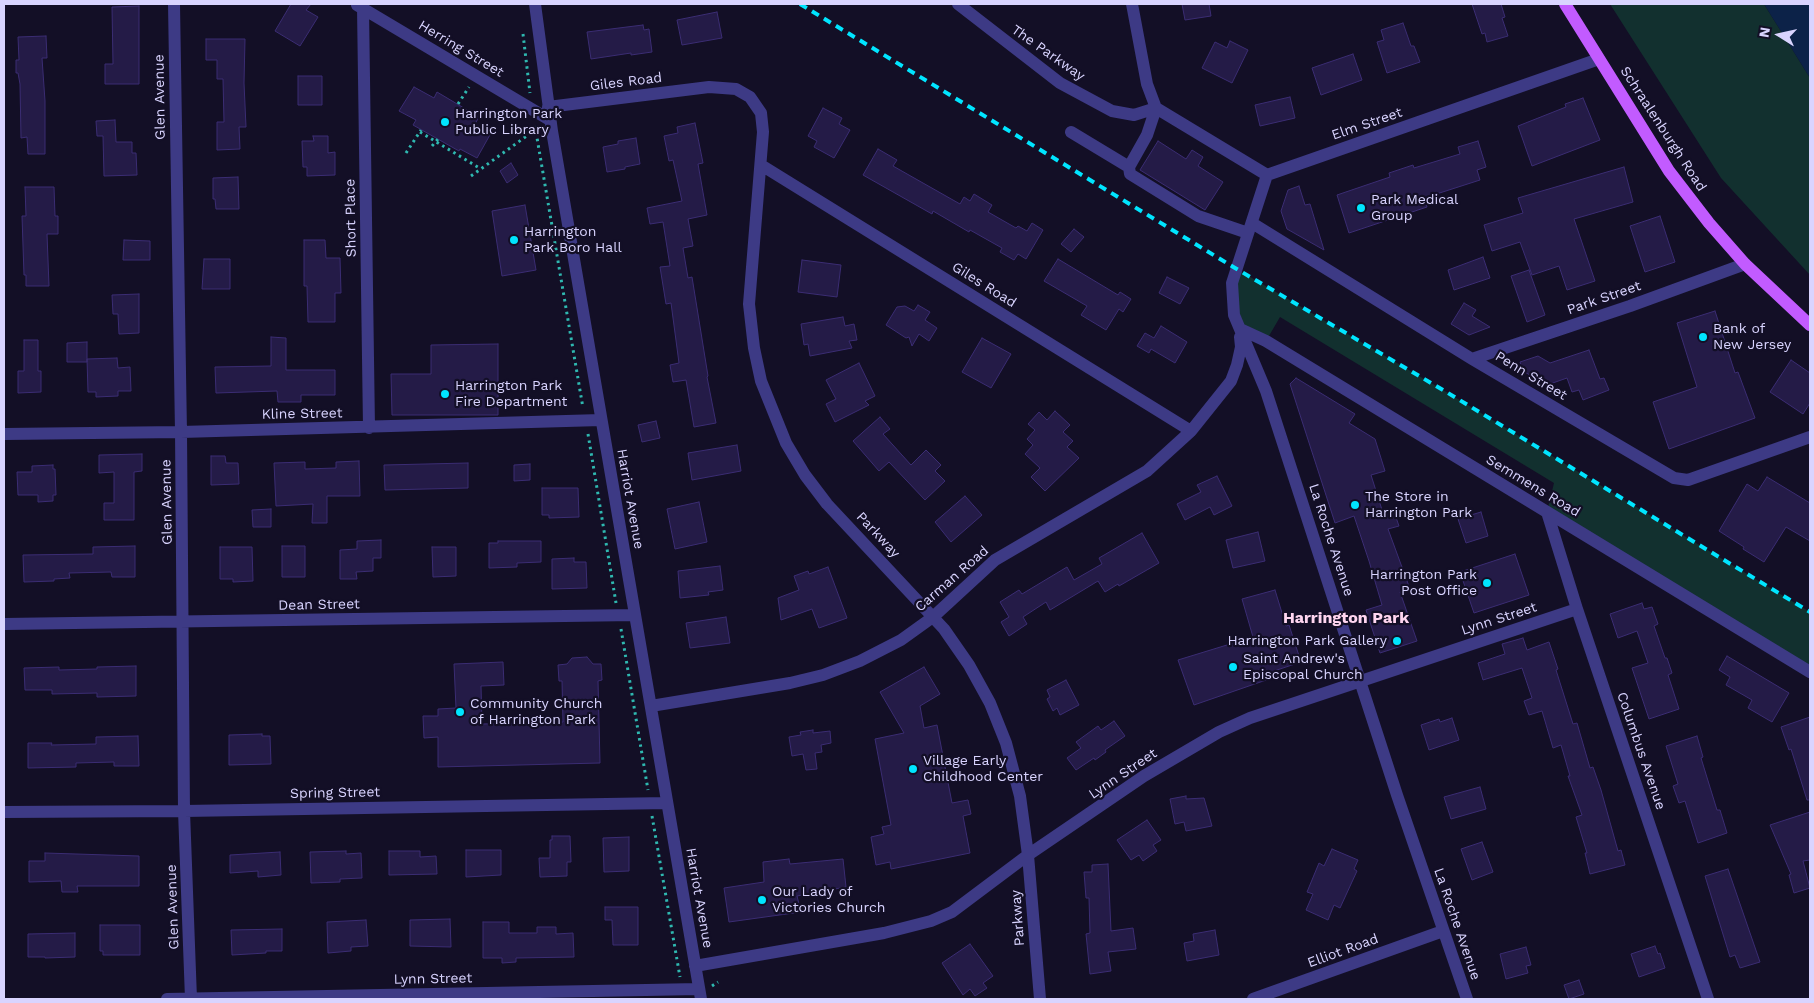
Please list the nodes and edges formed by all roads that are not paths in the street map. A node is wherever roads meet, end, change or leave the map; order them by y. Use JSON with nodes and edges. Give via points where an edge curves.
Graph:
{"nodes":[{"id":1,"x":174,"y":4,"type":"edge"},
{"id":2,"x":535,"y":4,"type":"edge"},
{"id":3,"x":958,"y":4,"type":"edge"},
{"id":4,"x":1132,"y":4,"type":"edge"},
{"id":5,"x":1565,"y":4,"type":"edge"},
{"id":6,"x":359,"y":6,"type":"edge"},
{"id":7,"x":1599,"y":59,"type":"junction"},
{"id":8,"x":736,"y":89,"type":"joint"},
{"id":9,"x":548,"y":107,"type":"junction"},
{"id":10,"x":1156,"y":108,"type":"junction"},
{"id":11,"x":550,"y":120,"type":"junction"},
{"id":12,"x":1071,"y":132,"type":"dead end"},
{"id":13,"x":761,"y":164,"type":"junction"},
{"id":14,"x":1129,"y":168,"type":"junction"},
{"id":15,"x":1267,"y":175,"type":"junction"},
{"id":16,"x":1250,"y":228,"type":"junction"},
{"id":17,"x":1745,"y":264,"type":"junction"},
{"id":18,"x":1810,"y":325,"type":"edge"},
{"id":19,"x":1240,"y":329,"type":"junction"},
{"id":20,"x":1472,"y":359,"type":"junction"},
{"id":21,"x":601,"y":420,"type":"junction"},
{"id":22,"x":369,"y":428,"type":"junction"},
{"id":23,"x":1191,"y":431,"type":"junction"},
{"id":24,"x":181,"y":432,"type":"junction"},
{"id":25,"x":4,"y":434,"type":"edge"},
{"id":26,"x":1810,"y":437,"type":"edge"},
{"id":27,"x":1547,"y":512,"type":"junction"},
{"id":28,"x":1577,"y":610,"type":"junction"},
{"id":29,"x":634,"y":616,"type":"junction"},
{"id":30,"x":933,"y":617,"type":"junction"},
{"id":31,"x":183,"y":622,"type":"junction"},
{"id":32,"x":4,"y":624,"type":"edge"},
{"id":33,"x":1810,"y":672,"type":"edge"},
{"id":34,"x":1361,"y":681,"type":"junction"},
{"id":35,"x":651,"y":706,"type":"junction"},
{"id":36,"x":667,"y":803,"type":"junction"},
{"id":37,"x":184,"y":811,"type":"junction"},
{"id":38,"x":4,"y":812,"type":"edge"},
{"id":39,"x":1028,"y":855,"type":"junction"},
{"id":40,"x":1443,"y":930,"type":"junction"},
{"id":41,"x":695,"y":966,"type":"junction"},
{"id":42,"x":700,"y":994,"type":"edge"},
{"id":43,"x":166,"y":999,"type":"edge"},
{"id":44,"x":190,"y":999,"type":"edge"},
{"id":45,"x":1040,"y":999,"type":"edge"},
{"id":46,"x":1253,"y":999,"type":"edge"},
{"id":47,"x":1466,"y":999,"type":"edge"},
{"id":48,"x":1708,"y":999,"type":"edge"}],
"edges":[{"from":1,"to":24,"type":"street","name":"Glen Avenue"},
{"from":2,"to":9,"type":"street","name":"Harriot Avenue"},
{"from":3,"to":10,"type":"street","name":"The Parkway","via":[[1060,83],[1112,112],[1134,115]]},
{"from":4,"to":10,"type":"street","via":[[1146,84]]},
{"from":5,"to":7,"type":"main road","name":"Schraalenburgh Road"},
{"from":6,"to":11,"type":"street","name":"Herring Street"},
{"from":6,"to":22,"type":"street","name":"Short Place"},
{"from":7,"to":15,"type":"street","name":"Elm Street"},
{"from":7,"to":17,"type":"main road","name":"Schraalenburgh Road","via":[[1669,171]]},
{"from":8,"to":9,"type":"street","name":"Giles Road","via":[[709,86]]},
{"from":8,"to":13,"type":"street","name":"Parkway","via":[[750,97],[761,113]]},
{"from":9,"to":11,"type":"street","name":"Harriot Avenue"},
{"from":10,"to":14,"type":"street","via":[[1147,135]]},
{"from":10,"to":15,"type":"street"},
{"from":11,"to":21,"type":"street","name":"Harriot Avenue"},
{"from":12,"to":14,"type":"street","name":"Penn Street"},
{"from":13,"to":23,"type":"street","name":"Giles Road"},
{"from":13,"to":30,"type":"street","name":"Parkway","via":[[749,304],[761,381],[786,443],[805,474],[827,504]]},
{"from":14,"to":16,"type":"street","name":"Penn Street","via":[[1130,174],[1198,216]]},
{"from":15,"to":16,"type":"street","name":"La Roche Avenue"},
{"from":16,"to":19,"type":"street","name":"La Roche Avenue","via":[[1232,283],[1234,315]]},
{"from":16,"to":20,"type":"street","name":"Penn Street"},
{"from":17,"to":18,"type":"main road","name":"Schraalenburgh Road"},
{"from":17,"to":20,"type":"street","name":"Park Street"},
{"from":19,"to":23,"type":"street","name":"Carman Road","via":[[1241,347],[1231,382]]},
{"from":19,"to":27,"type":"street","name":"Semmens Road","via":[[1266,341]]},
{"from":19,"to":34,"type":"street","name":"La Roche Avenue","via":[[1266,391]]},
{"from":20,"to":26,"type":"street","name":"Penn Street","via":[[1674,478],[1688,480]]},
{"from":21,"to":22,"type":"street","name":"Kline Street"},
{"from":21,"to":29,"type":"street","name":"Harriot Avenue"},
{"from":22,"to":24,"type":"street","name":"Kline Street"},
{"from":23,"to":30,"type":"street","name":"Carman Road","via":[[1147,471],[995,560]]},
{"from":24,"to":25,"type":"street","name":"Kline Street"},
{"from":24,"to":31,"type":"street","name":"Glen Avenue"},
{"from":27,"to":28,"type":"street","name":"Columbus Avenue"},
{"from":27,"to":33,"type":"street","name":"Semmens Road"},
{"from":28,"to":34,"type":"street","name":"Lynn Street"},
{"from":28,"to":48,"type":"street","name":"Columbus Avenue"},
{"from":29,"to":31,"type":"street","name":"Dean Street"},
{"from":29,"to":35,"type":"street","name":"Harriot Avenue"},
{"from":30,"to":35,"type":"street","name":"Carman Road","via":[[901,640],[823,675]]},
{"from":30,"to":39,"type":"street","name":"Parkway","via":[[969,664],[1006,743],[1020,796]]},
{"from":31,"to":32,"type":"street","name":"Dean Street"},
{"from":31,"to":37,"type":"street","name":"Glen Avenue"},
{"from":34,"to":39,"type":"street","name":"Lynn Street","via":[[1250,718],[1219,732],[1144,776]]},
{"from":34,"to":40,"type":"street","name":"La Roche Avenue"},
{"from":35,"to":36,"type":"street","name":"Harriot Avenue"},
{"from":36,"to":37,"type":"street","name":"Spring Street"},
{"from":36,"to":41,"type":"street","name":"Harriot Avenue"},
{"from":37,"to":38,"type":"street","name":"Spring Street"},
{"from":37,"to":44,"type":"street","name":"Glen Avenue"},
{"from":39,"to":41,"type":"street","name":"Lynn Street","via":[[952,912],[931,921],[884,933]]},
{"from":39,"to":45,"type":"street","name":"Parkway"},
{"from":40,"to":46,"type":"street","name":"Elliot Road"},
{"from":40,"to":47,"type":"street","name":"La Roche Avenue"},
{"from":41,"to":42,"type":"street","name":"Harriot Avenue"},
{"from":42,"to":44,"type":"street","name":"Lynn Street","via":[[682,990]]},
{"from":43,"to":44,"type":"street","name":"Lynn Street"}]}
